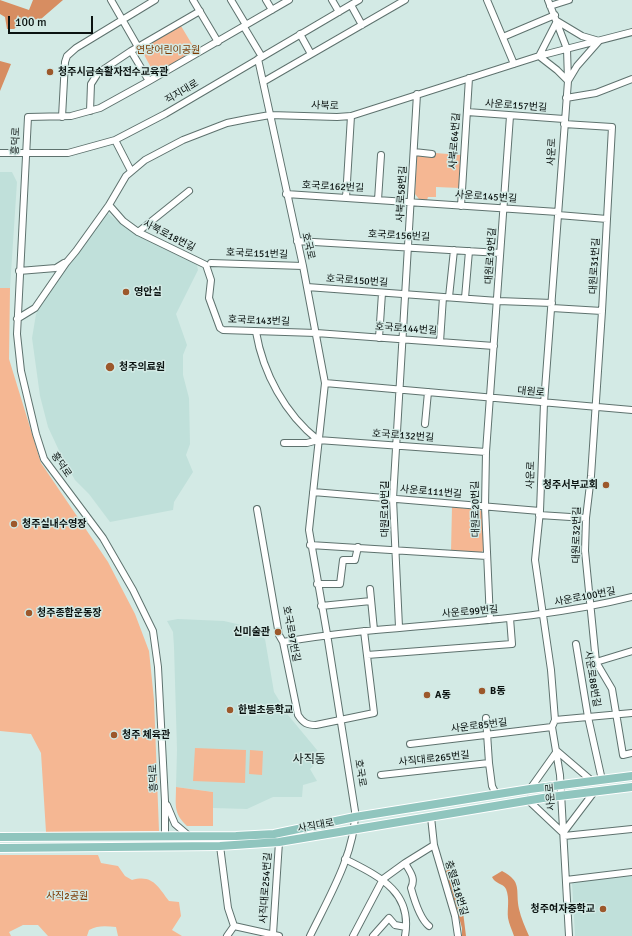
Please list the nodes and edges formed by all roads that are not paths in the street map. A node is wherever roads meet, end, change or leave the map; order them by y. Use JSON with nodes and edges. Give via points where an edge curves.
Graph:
{"nodes":[{"id":1,"x":110,"y":0,"type":"edge"},
{"id":2,"x":156,"y":0,"type":"edge"},
{"id":3,"x":193,"y":0,"type":"edge"},
{"id":4,"x":231,"y":0,"type":"edge"},
{"id":5,"x":266,"y":0,"type":"edge"},
{"id":6,"x":289,"y":0,"type":"edge"},
{"id":7,"x":332,"y":0,"type":"edge"},
{"id":8,"x":359,"y":0,"type":"edge"},
{"id":9,"x":405,"y":0,"type":"edge"},
{"id":10,"x":487,"y":0,"type":"edge"},
{"id":11,"x":569,"y":0,"type":"edge"},
{"id":12,"x":549,"y":3,"type":"edge"},
{"id":13,"x":351,"y":5,"type":"junction"},
{"id":14,"x":272,"y":10,"type":"junction"},
{"id":15,"x":200,"y":12,"type":"junction"},
{"id":16,"x":339,"y":12,"type":"junction"},
{"id":17,"x":555,"y":15,"type":"junction"},
{"id":18,"x":122,"y":19,"type":"junction"},
{"id":19,"x":558,"y":21,"type":"junction"},
{"id":20,"x":362,"y":25,"type":"junction"},
{"id":21,"x":245,"y":26,"type":"junction"},
{"id":22,"x":632,"y":32,"type":"edge"},
{"id":23,"x":300,"y":34,"type":"junction"},
{"id":24,"x":503,"y":37,"type":"junction"},
{"id":25,"x":599,"y":41,"type":"junction"},
{"id":26,"x":218,"y":42,"type":"junction"},
{"id":27,"x":138,"y":47,"type":"junction"},
{"id":28,"x":567,"y":49,"type":"junction"},
{"id":29,"x":131,"y":51,"type":"junction"},
{"id":30,"x":311,"y":54,"type":"junction"},
{"id":31,"x":539,"y":56,"type":"junction"},
{"id":32,"x":260,"y":58,"type":"junction"},
{"id":33,"x":514,"y":64,"type":"junction"},
{"id":34,"x":469,"y":78,"type":"junction"},
{"id":35,"x":632,"y":79,"type":"edge"},
{"id":36,"x":568,"y":81,"type":"junction"},
{"id":37,"x":149,"y":82,"type":"junction"},
{"id":38,"x":263,"y":82,"type":"junction"},
{"id":39,"x":417,"y":94,"type":"junction"},
{"id":40,"x":566,"y":98,"type":"junction"},
{"id":41,"x":90,"y":111,"type":"junction"},
{"id":42,"x":467,"y":112,"type":"junction"},
{"id":43,"x":270,"y":115,"type":"junction"},
{"id":44,"x":351,"y":116,"type":"junction"},
{"id":45,"x":510,"y":116,"type":"junction"},
{"id":46,"x":62,"y":117,"type":"junction"},
{"id":47,"x":564,"y":122,"type":"junction"},
{"id":48,"x":612,"y":126,"type":"joint"},
{"id":49,"x":115,"y":140,"type":"junction"},
{"id":50,"x":414,"y":152,"type":"junction"},
{"id":51,"x":0,"y":153,"type":"edge"},
{"id":52,"x":26,"y":154,"type":"junction"},
{"id":53,"x":432,"y":154,"type":"dead end"},
{"id":54,"x":381,"y":155,"type":"dead end"},
{"id":55,"x":131,"y":171,"type":"junction"},
{"id":56,"x":189,"y":191,"type":"dead end"},
{"id":57,"x":286,"y":194,"type":"junction"},
{"id":58,"x":346,"y":198,"type":"junction"},
{"id":59,"x":378,"y":200,"type":"junction"},
{"id":60,"x":412,"y":202,"type":"junction"},
{"id":61,"x":109,"y":205,"type":"junction"},
{"id":62,"x":461,"y":206,"type":"junction"},
{"id":63,"x":504,"y":208,"type":"junction"},
{"id":64,"x":558,"y":214,"type":"junction"},
{"id":65,"x":607,"y":219,"type":"junction"},
{"id":66,"x":138,"y":232,"type":"junction"},
{"id":67,"x":297,"y":241,"type":"junction"},
{"id":68,"x":409,"y":247,"type":"junction"},
{"id":69,"x":454,"y":250,"type":"junction"},
{"id":70,"x":469,"y":251,"type":"junction"},
{"id":71,"x":500,"y":253,"type":"junction"},
{"id":72,"x":66,"y":263,"type":"junction"},
{"id":73,"x":209,"y":264,"type":"junction"},
{"id":74,"x":303,"y":266,"type":"junction"},
{"id":75,"x":19,"y":271,"type":"junction"},
{"id":76,"x":307,"y":287,"type":"junction"},
{"id":77,"x":382,"y":293,"type":"junction"},
{"id":78,"x":406,"y":294,"type":"junction"},
{"id":79,"x":446,"y":297,"type":"junction"},
{"id":80,"x":464,"y":298,"type":"junction"},
{"id":81,"x":498,"y":301,"type":"junction"},
{"id":82,"x":552,"y":305,"type":"junction"},
{"id":83,"x":602,"y":311,"type":"junction"},
{"id":84,"x":17,"y":319,"type":"junction"},
{"id":85,"x":256,"y":332,"type":"junction"},
{"id":86,"x":316,"y":333,"type":"junction"},
{"id":87,"x":379,"y":338,"type":"junction"},
{"id":88,"x":403,"y":339,"type":"junction"},
{"id":89,"x":440,"y":342,"type":"junction"},
{"id":90,"x":494,"y":346,"type":"junction"},
{"id":91,"x":325,"y":383,"type":"junction"},
{"id":92,"x":401,"y":390,"type":"junction"},
{"id":93,"x":428,"y":392,"type":"junction"},
{"id":94,"x":489,"y":398,"type":"junction"},
{"id":95,"x":544,"y":403,"type":"junction"},
{"id":96,"x":595,"y":407,"type":"junction"},
{"id":97,"x":632,"y":410,"type":"edge"},
{"id":98,"x":425,"y":424,"type":"dead end"},
{"id":99,"x":318,"y":440,"type":"junction"},
{"id":100,"x":284,"y":443,"type":"dead end"},
{"id":101,"x":397,"y":446,"type":"junction"},
{"id":102,"x":486,"y":452,"type":"junction"},
{"id":103,"x":313,"y":492,"type":"junction"},
{"id":104,"x":394,"y":499,"type":"junction"},
{"id":105,"x":485,"y":507,"type":"junction"},
{"id":106,"x":257,"y":509,"type":"dead end"},
{"id":107,"x":539,"y":513,"type":"junction"},
{"id":108,"x":586,"y":518,"type":"junction"},
{"id":109,"x":310,"y":545,"type":"junction"},
{"id":110,"x":358,"y":547,"type":"junction"},
{"id":111,"x":395,"y":549,"type":"junction"},
{"id":112,"x":487,"y":556,"type":"junction"},
{"id":113,"x":317,"y":584,"type":"junction"},
{"id":114,"x":370,"y":589,"type":"dead end"},
{"id":115,"x":632,"y":597,"type":"edge"},
{"id":116,"x":372,"y":601,"type":"junction"},
{"id":117,"x":321,"y":606,"type":"junction"},
{"id":118,"x":592,"y":607,"type":"junction"},
{"id":119,"x":542,"y":615,"type":"junction"},
{"id":120,"x":510,"y":618,"type":"junction"},
{"id":121,"x":490,"y":620,"type":"junction"},
{"id":122,"x":399,"y":627,"type":"junction"},
{"id":123,"x":374,"y":630,"type":"junction"},
{"id":124,"x":364,"y":631,"type":"junction"},
{"id":125,"x":327,"y":634,"type":"junction"},
{"id":126,"x":283,"y":642,"type":"junction"},
{"id":127,"x":576,"y":644,"type":"dead end"},
{"id":128,"x":632,"y":651,"type":"edge"},
{"id":129,"x":366,"y":655,"type":"junction"},
{"id":130,"x":596,"y":662,"type":"junction"},
{"id":131,"x":632,"y":713,"type":"edge"},
{"id":132,"x":616,"y":714,"type":"junction"},
{"id":133,"x":588,"y":717,"type":"junction"},
{"id":134,"x":486,"y":718,"type":"dead end"},
{"id":135,"x":341,"y":720,"type":"junction"},
{"id":136,"x":555,"y":720,"type":"junction"},
{"id":137,"x":552,"y":727,"type":"junction"},
{"id":138,"x":488,"y":735,"type":"junction"},
{"id":139,"x":410,"y":744,"type":"dead end"},
{"id":140,"x":557,"y":752,"type":"junction"},
{"id":141,"x":632,"y":753,"type":"edge"},
{"id":142,"x":489,"y":763,"type":"junction"},
{"id":143,"x":381,"y":775,"type":"dead end"},
{"id":144,"x":632,"y":776,"type":"edge"},
{"id":145,"x":602,"y":780,"type":"junction"},
{"id":146,"x":592,"y":781,"type":"junction"},
{"id":147,"x":560,"y":785,"type":"junction"},
{"id":148,"x":632,"y":787,"type":"edge"},
{"id":149,"x":530,"y":789,"type":"junction"},
{"id":150,"x":594,"y":792,"type":"junction"},
{"id":151,"x":496,"y":794,"type":"junction"},
{"id":152,"x":561,"y":796,"type":"junction"},
{"id":153,"x":528,"y":800,"type":"junction"},
{"id":154,"x":165,"y":802,"type":"junction"},
{"id":155,"x":355,"y":817,"type":"junction"},
{"id":156,"x":431,"y":817,"type":"junction"},
{"id":157,"x":355,"y":829,"type":"junction"},
{"id":158,"x":632,"y":829,"type":"edge"},
{"id":159,"x":564,"y":835,"type":"junction"},
{"id":160,"x":165,"y":836,"type":"junction"},
{"id":161,"x":189,"y":836,"type":"junction"},
{"id":162,"x":0,"y":837,"type":"edge"},
{"id":163,"x":279,"y":842,"type":"junction"},
{"id":164,"x":220,"y":846,"type":"junction"},
{"id":165,"x":434,"y":846,"type":"junction"},
{"id":166,"x":0,"y":848,"type":"edge"},
{"id":167,"x":345,"y":859,"type":"junction"},
{"id":168,"x":405,"y":863,"type":"junction"},
{"id":169,"x":632,"y":872,"type":"edge"},
{"id":170,"x":383,"y":879,"type":"junction"},
{"id":171,"x":566,"y":880,"type":"junction"},
{"id":172,"x":234,"y":926,"type":"junction"},
{"id":173,"x":429,"y":926,"type":"dead end"},
{"id":174,"x":406,"y":927,"type":"junction"},
{"id":175,"x":276,"y":935,"type":"edge"},
{"id":176,"x":227,"y":936,"type":"edge"},
{"id":177,"x":310,"y":936,"type":"edge"},
{"id":178,"x":353,"y":936,"type":"edge"},
{"id":179,"x":373,"y":936,"type":"edge"},
{"id":180,"x":405,"y":936,"type":"edge"},
{"id":181,"x":458,"y":936,"type":"edge"},
{"id":182,"x":569,"y":936,"type":"edge"}],
"edges":[{"from":1,"to":18,"type":"street"},
{"from":2,"to":18,"type":"street"},
{"from":3,"to":15,"type":"street"},
{"from":4,"to":21,"type":"street","name":"호국로"},
{"from":5,"to":14,"type":"street"},
{"from":6,"to":14,"type":"street"},
{"from":7,"to":16,"type":"street"},
{"from":8,"to":13,"type":"street","name":"직지대로"},
{"from":9,"to":20,"type":"street"},
{"from":10,"to":24,"type":"street"},
{"from":11,"to":12,"type":"street"},
{"from":12,"to":17,"type":"street","name":"사운로"},
{"from":13,"to":16,"type":"street","name":"직지대로"},
{"from":13,"to":20,"type":"street"},
{"from":14,"to":21,"type":"street"},
{"from":15,"to":26,"type":"street"},
{"from":15,"to":27,"type":"street"},
{"from":16,"to":23,"type":"street","name":"직지대로"},
{"from":17,"to":19,"type":"street","name":"사운로"},
{"from":17,"to":24,"type":"street"},
{"from":18,"to":27,"type":"street"},
{"from":18,"to":46,"type":"street","via":[[67,56]]},
{"from":19,"to":25,"type":"street","via":[[582,36]]},
{"from":19,"to":28,"type":"street","name":"사운로"},
{"from":19,"to":31,"type":"street"},
{"from":20,"to":30,"type":"street"},
{"from":21,"to":26,"type":"street"},
{"from":21,"to":32,"type":"street","name":"호국로"},
{"from":22,"to":25,"type":"street","name":"사북로"},
{"from":23,"to":30,"type":"street"},
{"from":23,"to":32,"type":"street","name":"직지대로"},
{"from":24,"to":33,"type":"street"},
{"from":25,"to":28,"type":"street","name":"사북로"},
{"from":25,"to":36,"type":"street","via":[[577,66]]},
{"from":26,"to":37,"type":"street"},
{"from":27,"to":29,"type":"street"},
{"from":28,"to":31,"type":"street","name":"사북로"},
{"from":28,"to":36,"type":"street","name":"사운로"},
{"from":29,"to":37,"type":"street"},
{"from":29,"to":41,"type":"street","via":[[94,78],[91,84]]},
{"from":30,"to":38,"type":"street"},
{"from":31,"to":33,"type":"street","name":"사북로"},
{"from":31,"to":36,"type":"street"},
{"from":32,"to":38,"type":"street","name":"호국로"},
{"from":32,"to":49,"type":"street","name":"직지대로","via":[[139,129]]},
{"from":33,"to":34,"type":"street","name":"사북로"},
{"from":34,"to":39,"type":"street","name":"사북로"},
{"from":34,"to":42,"type":"street","name":"사북로64번길"},
{"from":35,"to":40,"type":"street","via":[[596,93]]},
{"from":36,"to":40,"type":"street","name":"사운로"},
{"from":37,"to":41,"type":"street"},
{"from":38,"to":43,"type":"street","name":"호국로"},
{"from":39,"to":44,"type":"street","name":"사북로"},
{"from":39,"to":50,"type":"street","name":"사북로58번길"},
{"from":40,"to":47,"type":"street","name":"사운로"},
{"from":41,"to":46,"type":"street"},
{"from":42,"to":45,"type":"street","name":"사운로157번길"},
{"from":42,"to":62,"type":"street","name":"사북로64번길"},
{"from":43,"to":44,"type":"street","name":"사북로"},
{"from":43,"to":55,"type":"street","name":"사북로","via":[[226,123],[183,140],[145,160]]},
{"from":43,"to":57,"type":"street","name":"호국로"},
{"from":44,"to":58,"type":"street"},
{"from":45,"to":47,"type":"street","name":"사운로157번길"},
{"from":45,"to":63,"type":"street","name":"대원로19번길"},
{"from":46,"to":52,"type":"street","name":"흥덕로","via":[[28,117]]},
{"from":47,"to":48,"type":"street","name":"사운로157번길"},
{"from":47,"to":64,"type":"street","name":"사운로"},
{"from":48,"to":65,"type":"street","name":"대원로31번길"},
{"from":49,"to":52,"type":"street","name":"직지대로","via":[[68,153]]},
{"from":49,"to":55,"type":"street"},
{"from":50,"to":53,"type":"street"},
{"from":50,"to":60,"type":"street","name":"사북로58번길"},
{"from":51,"to":52,"type":"street","name":"직지대로"},
{"from":52,"to":75,"type":"street","name":"흥덕로"},
{"from":54,"to":59,"type":"street","name":"호국로162번길"},
{"from":55,"to":61,"type":"street","name":"사북로"},
{"from":56,"to":66,"type":"street"},
{"from":57,"to":58,"type":"street","name":"호국로162번길"},
{"from":57,"to":67,"type":"street","name":"호국로"},
{"from":58,"to":59,"type":"street","name":"호국로162번길"},
{"from":59,"to":60,"type":"street","name":"호국로162번길"},
{"from":60,"to":62,"type":"street","name":"사운로145번길"},
{"from":60,"to":68,"type":"street","name":"사북로58번길"},
{"from":61,"to":66,"type":"street","name":"사북로18번길","via":[[123,221]]},
{"from":61,"to":72,"type":"street","name":"사북로"},
{"from":62,"to":63,"type":"street","name":"사운로145번길"},
{"from":63,"to":64,"type":"street","name":"사운로145번길"},
{"from":63,"to":71,"type":"street","name":"대원로19번길"},
{"from":64,"to":65,"type":"street","name":"사운로145번길"},
{"from":64,"to":82,"type":"street","name":"사운로"},
{"from":65,"to":83,"type":"street","name":"대원로31번길"},
{"from":66,"to":73,"type":"street","name":"사북로18번길"},
{"from":67,"to":68,"type":"street","name":"호국로156번길"},
{"from":67,"to":74,"type":"street","name":"호국로"},
{"from":68,"to":69,"type":"street","name":"호국로156번길"},
{"from":68,"to":78,"type":"street","name":"사북로58번길"},
{"from":69,"to":70,"type":"street","name":"호국로156번길"},
{"from":69,"to":79,"type":"street"},
{"from":70,"to":71,"type":"street","name":"호국로156번길"},
{"from":70,"to":80,"type":"street"},
{"from":71,"to":81,"type":"street","name":"대원로19번길"},
{"from":72,"to":75,"type":"street","via":[[56,268]]},
{"from":72,"to":84,"type":"street","name":"사북로","via":[[35,308]]},
{"from":73,"to":74,"type":"street","name":"호국로151번길"},
{"from":73,"to":85,"type":"street","name":"호국로143번길","via":[[209,298],[220,328],[228,332]]},
{"from":74,"to":76,"type":"street","name":"호국로"},
{"from":75,"to":84,"type":"street","name":"흥덕로"},
{"from":76,"to":77,"type":"street","name":"호국로150번길"},
{"from":76,"to":86,"type":"street","name":"호국로"},
{"from":77,"to":78,"type":"street","name":"호국로150번길"},
{"from":77,"to":87,"type":"street"},
{"from":78,"to":79,"type":"street","name":"호국로150번길"},
{"from":78,"to":88,"type":"street","name":"사북로58번길"},
{"from":79,"to":80,"type":"street","name":"호국로150번길"},
{"from":79,"to":89,"type":"street"},
{"from":80,"to":81,"type":"street","name":"호국로150번길"},
{"from":81,"to":82,"type":"street","name":"호국로150번길"},
{"from":81,"to":90,"type":"street","name":"대원로19번길"},
{"from":82,"to":83,"type":"street","name":"호국로150번길"},
{"from":82,"to":95,"type":"street","name":"사운로"},
{"from":83,"to":96,"type":"street","name":"대원로31번길"},
{"from":84,"to":154,"type":"street","name":"흥덕로","via":[[18,352],[23,379],[44,459],[103,538],[133,590],[152,630],[158,667]]},
{"from":85,"to":86,"type":"street","name":"호국로143번길"},
{"from":85,"to":99,"type":"street","via":[[276,393]]},
{"from":86,"to":87,"type":"street","name":"호국로144번길"},
{"from":86,"to":91,"type":"street","name":"호국로"},
{"from":87,"to":88,"type":"street","name":"호국로144번길"},
{"from":88,"to":89,"type":"street","name":"호국로144번길"},
{"from":88,"to":92,"type":"street","name":"대원로10번길"},
{"from":89,"to":90,"type":"street","name":"호국로144번길"},
{"from":90,"to":94,"type":"street","name":"대원로19번길"},
{"from":91,"to":92,"type":"street","name":"대원로"},
{"from":91,"to":99,"type":"street","name":"호국로"},
{"from":92,"to":93,"type":"street","name":"대원로"},
{"from":92,"to":101,"type":"street","name":"대원로10번길"},
{"from":93,"to":94,"type":"street","name":"대원로"},
{"from":93,"to":98,"type":"street"},
{"from":94,"to":95,"type":"street","name":"대원로"},
{"from":94,"to":102,"type":"street","name":"대원로20번길"},
{"from":95,"to":96,"type":"street","name":"대원로"},
{"from":95,"to":107,"type":"street","name":"사운로"},
{"from":96,"to":97,"type":"street","name":"대원로"},
{"from":96,"to":108,"type":"street","name":"대원로32번길"},
{"from":99,"to":100,"type":"street"},
{"from":99,"to":101,"type":"street","name":"호국로132번길"},
{"from":99,"to":103,"type":"street","name":"호국로"},
{"from":101,"to":102,"type":"street","name":"호국로132번길"},
{"from":101,"to":104,"type":"street","name":"대원로10번길"},
{"from":102,"to":105,"type":"street","name":"대원로20번길"},
{"from":103,"to":104,"type":"street","name":"사운로111번길"},
{"from":103,"to":109,"type":"street","name":"호국로"},
{"from":104,"to":105,"type":"street","name":"사운로111번길"},
{"from":104,"to":111,"type":"street","name":"대원로10번길"},
{"from":105,"to":107,"type":"street","name":"사운로111번길"},
{"from":105,"to":112,"type":"street","name":"대원로20번길"},
{"from":106,"to":126,"type":"street","name":"호국로97번길","via":[[279,635]]},
{"from":107,"to":108,"type":"street","name":"사운로111번길"},
{"from":107,"to":119,"type":"street","name":"사운로","via":[[535,560]]},
{"from":108,"to":118,"type":"street","name":"대원로32번길","via":[[585,551]]},
{"from":109,"to":110,"type":"street"},
{"from":109,"to":113,"type":"street","name":"호국로"},
{"from":110,"to":111,"type":"street"},
{"from":110,"to":113,"type":"street","via":[[355,560],[343,560],[340,584]]},
{"from":111,"to":112,"type":"street"},
{"from":111,"to":122,"type":"street","name":"대원로10번길"},
{"from":112,"to":121,"type":"street","name":"대원로20번길"},
{"from":113,"to":117,"type":"street","name":"호국로"},
{"from":114,"to":116,"type":"street"},
{"from":115,"to":118,"type":"street","name":"사운로100번길"},
{"from":116,"to":117,"type":"street"},
{"from":116,"to":123,"type":"street"},
{"from":117,"to":125,"type":"street","name":"호국로"},
{"from":118,"to":119,"type":"street","name":"사운로100번길"},
{"from":118,"to":130,"type":"street","name":"대원로32번길"},
{"from":119,"to":120,"type":"street","name":"사운로99번길"},
{"from":119,"to":136,"type":"street","name":"사운로","via":[[551,670]]},
{"from":120,"to":121,"type":"street","name":"사운로99번길"},
{"from":120,"to":129,"type":"street","via":[[512,644]]},
{"from":121,"to":122,"type":"street","name":"사운로99번길"},
{"from":122,"to":123,"type":"street","name":"사운로99번길"},
{"from":123,"to":124,"type":"street","name":"사운로99번길"},
{"from":124,"to":125,"type":"street","name":"사운로99번길"},
{"from":124,"to":129,"type":"street"},
{"from":125,"to":126,"type":"street","name":"사운로99번길"},
{"from":125,"to":135,"type":"street","name":"호국로"},
{"from":126,"to":135,"type":"street","name":"호국로97번길","via":[[298,715],[303,722],[316,725]]},
{"from":127,"to":133,"type":"street","name":"사운로88번길"},
{"from":128,"to":130,"type":"street"},
{"from":129,"to":135,"type":"street","name":"호국로97번길","via":[[374,713]]},
{"from":130,"to":132,"type":"street","name":"대원로32번길","via":[[612,689]]},
{"from":131,"to":132,"type":"street","name":"사운로88번길"},
{"from":132,"to":133,"type":"street","name":"사운로88번길"},
{"from":132,"to":141,"type":"street","via":[[623,755]]},
{"from":133,"to":136,"type":"street","name":"사운로88번길"},
{"from":133,"to":145,"type":"street"},
{"from":134,"to":138,"type":"street"},
{"from":135,"to":155,"type":"street","name":"호국로"},
{"from":136,"to":137,"type":"street","name":"사운로"},
{"from":137,"to":138,"type":"street","name":"사운로85번길"},
{"from":137,"to":140,"type":"street","name":"사운로"},
{"from":138,"to":139,"type":"street","name":"사운로85번길"},
{"from":138,"to":142,"type":"street"},
{"from":140,"to":146,"type":"street"},
{"from":140,"to":147,"type":"street","name":"사운로"},
{"from":140,"to":149,"type":"street"},
{"from":142,"to":143,"type":"street","name":"사직대로265번길"},
{"from":142,"to":151,"type":"street","via":[[492,786]]},
{"from":144,"to":145,"type":"main road","name":"사직대로"},
{"from":145,"to":146,"type":"main road","name":"사직대로"},
{"from":146,"to":147,"type":"main road","name":"사직대로"},
{"from":147,"to":149,"type":"main road","name":"사직대로"},
{"from":147,"to":152,"type":"street","name":"사운로"},
{"from":148,"to":150,"type":"main road","name":"사직대로"},
{"from":149,"to":151,"type":"main road","name":"사직대로"},
{"from":150,"to":152,"type":"main road","name":"사직대로"},
{"from":150,"to":159,"type":"street"},
{"from":151,"to":155,"type":"main road","name":"사직대로"},
{"from":152,"to":153,"type":"main road","name":"사직대로"},
{"from":152,"to":159,"type":"street","name":"사운로"},
{"from":153,"to":156,"type":"main road","name":"사직대로"},
{"from":153,"to":159,"type":"street"},
{"from":154,"to":160,"type":"street","name":"흥덕로"},
{"from":154,"to":161,"type":"street","via":[[175,824]]},
{"from":155,"to":157,"type":"street","name":"호국로"},
{"from":155,"to":161,"type":"main road","name":"사직대로","via":[[274,834]]},
{"from":156,"to":157,"type":"main road","name":"사직대로"},
{"from":156,"to":165,"type":"street","name":"충렬로18번길"},
{"from":157,"to":163,"type":"main road","name":"사직대로"},
{"from":157,"to":167,"type":"street","name":"호국로"},
{"from":158,"to":159,"type":"street"},
{"from":159,"to":171,"type":"street","name":"사운로"},
{"from":160,"to":161,"type":"main road","name":"사직대로"},
{"from":160,"to":162,"type":"main road","name":"사직대로"},
{"from":163,"to":164,"type":"main road","name":"사직대로"},
{"from":163,"to":175,"type":"street","name":"사직대로254번길"},
{"from":164,"to":166,"type":"main road","name":"사직대로"},
{"from":164,"to":172,"type":"street","via":[[228,908]]},
{"from":165,"to":168,"type":"street"},
{"from":165,"to":181,"type":"street","name":"충렬로18번길","via":[[455,916]]},
{"from":167,"to":170,"type":"street"},
{"from":167,"to":177,"type":"street","name":"호국로"},
{"from":168,"to":170,"type":"street"},
{"from":168,"to":173,"type":"street","via":[[413,877],[414,883],[411,888],[418,910]]},
{"from":169,"to":171,"type":"street"},
{"from":170,"to":174,"type":"street","via":[[402,904]]},
{"from":170,"to":178,"type":"street"},
{"from":171,"to":182,"type":"street","name":"사운로"},
{"from":172,"to":175,"type":"street"},
{"from":172,"to":176,"type":"street"},
{"from":174,"to":179,"type":"street","via":[[395,925],[389,918]]},
{"from":174,"to":180,"type":"street"}]}
